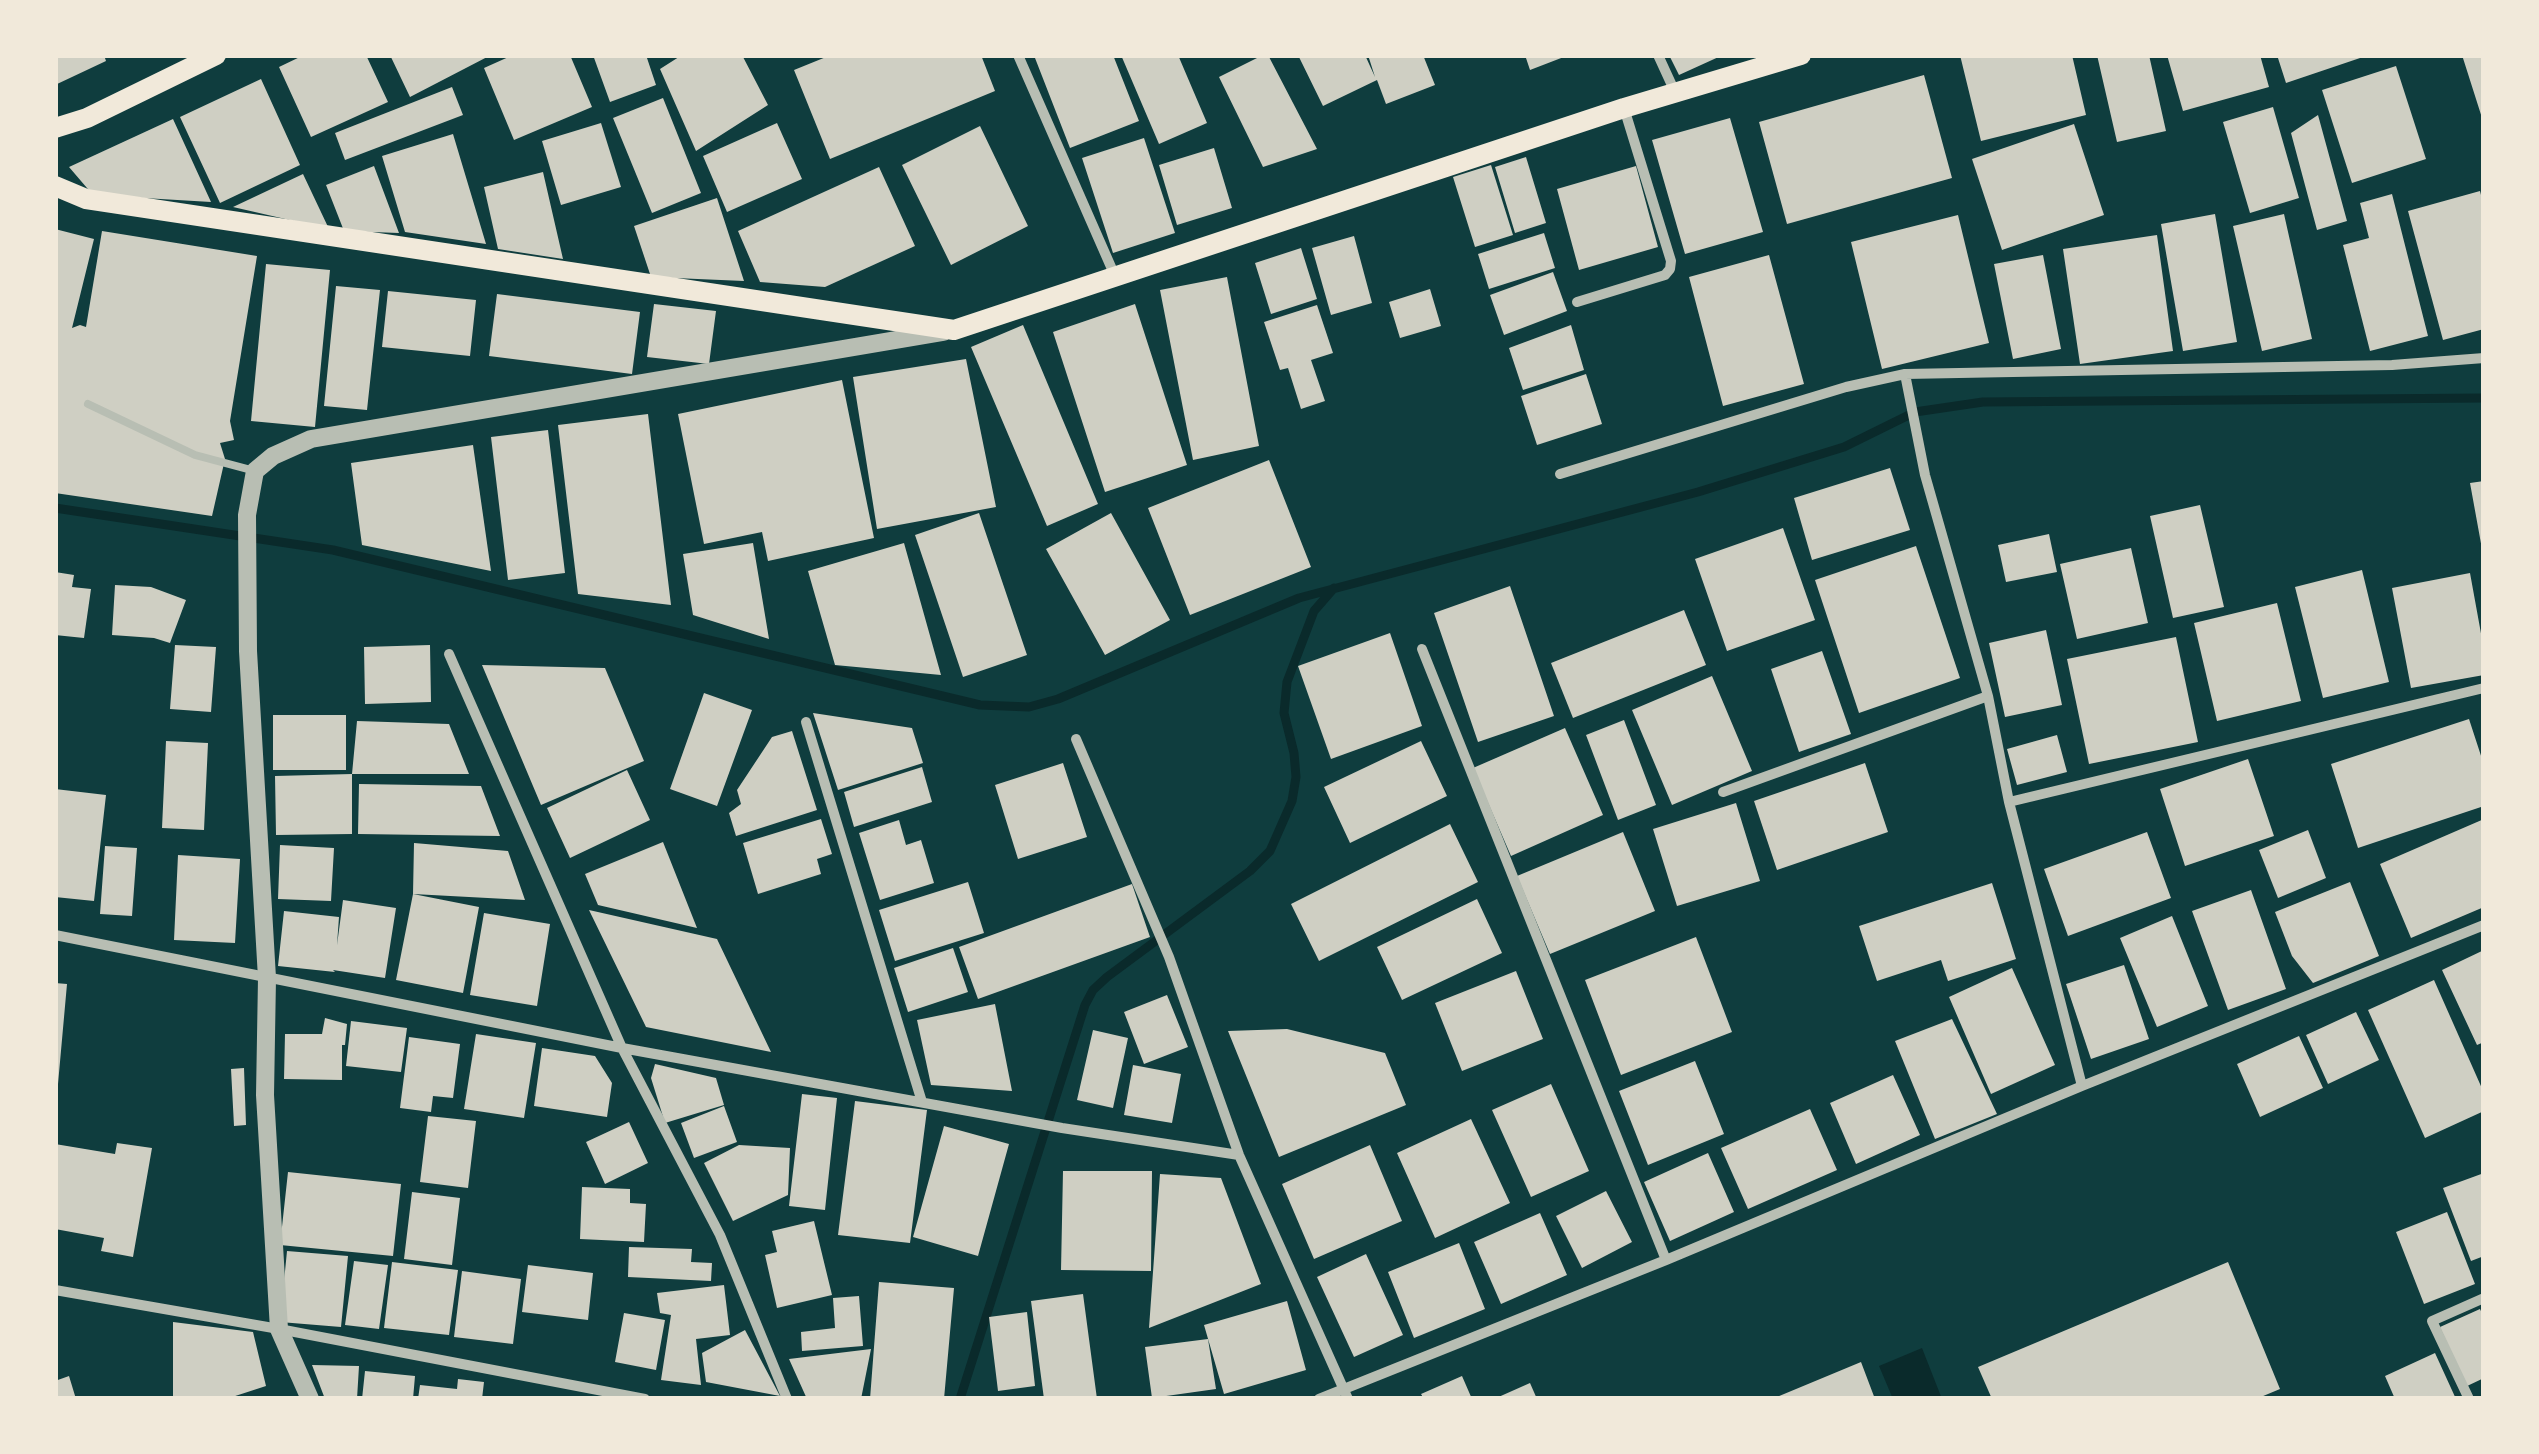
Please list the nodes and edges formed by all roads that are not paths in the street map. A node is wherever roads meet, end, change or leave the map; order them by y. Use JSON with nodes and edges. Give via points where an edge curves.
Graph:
{"nodes":[{"id":1,"x":216,"y":55,"type":"edge"},
{"id":2,"x":1018,"y":55,"type":"edge"},
{"id":3,"x":1658,"y":55,"type":"edge"},
{"id":4,"x":1801,"y":55,"type":"edge"},
{"id":5,"x":1675,"y":92,"type":"junction"},
{"id":6,"x":1624,"y":108,"type":"junction"},
{"id":7,"x":55,"y":128,"type":"edge"},
{"id":8,"x":55,"y":186,"type":"edge"},
{"id":9,"x":1115,"y":276,"type":"junction"},
{"id":10,"x":1577,"y":302,"type":"dead end"},
{"id":11,"x":954,"y":330,"type":"junction"},
{"id":12,"x":2484,"y":358,"type":"edge"},
{"id":13,"x":1905,"y":374,"type":"junction"},
{"id":14,"x":88,"y":404,"type":"dead end"},
{"id":15,"x":255,"y":472,"type":"junction"},
{"id":16,"x":1560,"y":474,"type":"dead end"},
{"id":17,"x":1422,"y":649,"type":"dead end"},
{"id":18,"x":449,"y":654,"type":"dead end"},
{"id":19,"x":2484,"y":688,"type":"edge"},
{"id":20,"x":1988,"y":696,"type":"junction"},
{"id":21,"x":806,"y":722,"type":"dead end"},
{"id":22,"x":1076,"y":740,"type":"dead end"},
{"id":23,"x":1723,"y":792,"type":"dead end"},
{"id":24,"x":2009,"y":802,"type":"junction"},
{"id":25,"x":2484,"y":925,"type":"edge"},
{"id":26,"x":55,"y":935,"type":"edge"},
{"id":27,"x":267,"y":978,"type":"junction"},
{"id":28,"x":622,"y":1048,"type":"junction"},
{"id":29,"x":2082,"y":1086,"type":"junction"},
{"id":30,"x":922,"y":1102,"type":"junction"},
{"id":31,"x":1239,"y":1155,"type":"junction"},
{"id":32,"x":1666,"y":1260,"type":"junction"},
{"id":33,"x":55,"y":1290,"type":"edge"},
{"id":34,"x":2484,"y":1298,"type":"edge"},
{"id":35,"x":278,"y":1329,"type":"junction"},
{"id":36,"x":1346,"y":1394,"type":"edge"},
{"id":37,"x":310,"y":1399,"type":"edge"},
{"id":38,"x":645,"y":1399,"type":"edge"},
{"id":39,"x":786,"y":1399,"type":"edge"},
{"id":40,"x":1319,"y":1399,"type":"edge"},
{"id":41,"x":2469,"y":1399,"type":"edge"}],
"edges":[{"from":1,"to":7,"type":"main road"},
{"from":2,"to":9,"type":"street"},
{"from":3,"to":5,"type":"street"},
{"from":4,"to":5,"type":"main road"},
{"from":5,"to":6,"type":"main road"},
{"from":6,"to":9,"type":"main road"},
{"from":6,"to":10,"type":"street","via":[[1670,269]]},
{"from":8,"to":11,"type":"main road","via":[[86,199]]},
{"from":9,"to":11,"type":"main road"},
{"from":11,"to":15,"type":"street","via":[[311,439]]},
{"from":12,"to":13,"type":"street"},
{"from":13,"to":16,"type":"street"},
{"from":13,"to":20,"type":"street","via":[[1925,476]]},
{"from":14,"to":15,"type":"lane","via":[[195,454]]},
{"from":15,"to":27,"type":"street","via":[[246,515],[248,652]]},
{"from":17,"to":32,"type":"street"},
{"from":18,"to":28,"type":"street"},
{"from":19,"to":24,"type":"street"},
{"from":20,"to":23,"type":"street"},
{"from":20,"to":24,"type":"street"},
{"from":21,"to":30,"type":"street"},
{"from":22,"to":31,"type":"street","via":[[1169,957]]},
{"from":24,"to":29,"type":"street"},
{"from":25,"to":29,"type":"street"},
{"from":26,"to":27,"type":"street"},
{"from":27,"to":28,"type":"street"},
{"from":27,"to":35,"type":"street","via":[[265,1095]]},
{"from":28,"to":30,"type":"street"},
{"from":28,"to":39,"type":"street","via":[[720,1235]]},
{"from":29,"to":32,"type":"street"},
{"from":30,"to":31,"type":"street"},
{"from":31,"to":36,"type":"street"},
{"from":32,"to":36,"type":"street"},
{"from":33,"to":35,"type":"street"},
{"from":34,"to":41,"type":"street","via":[[2432,1321]]},
{"from":35,"to":37,"type":"street"},
{"from":35,"to":38,"type":"street"},
{"from":36,"to":40,"type":"street"}]}
